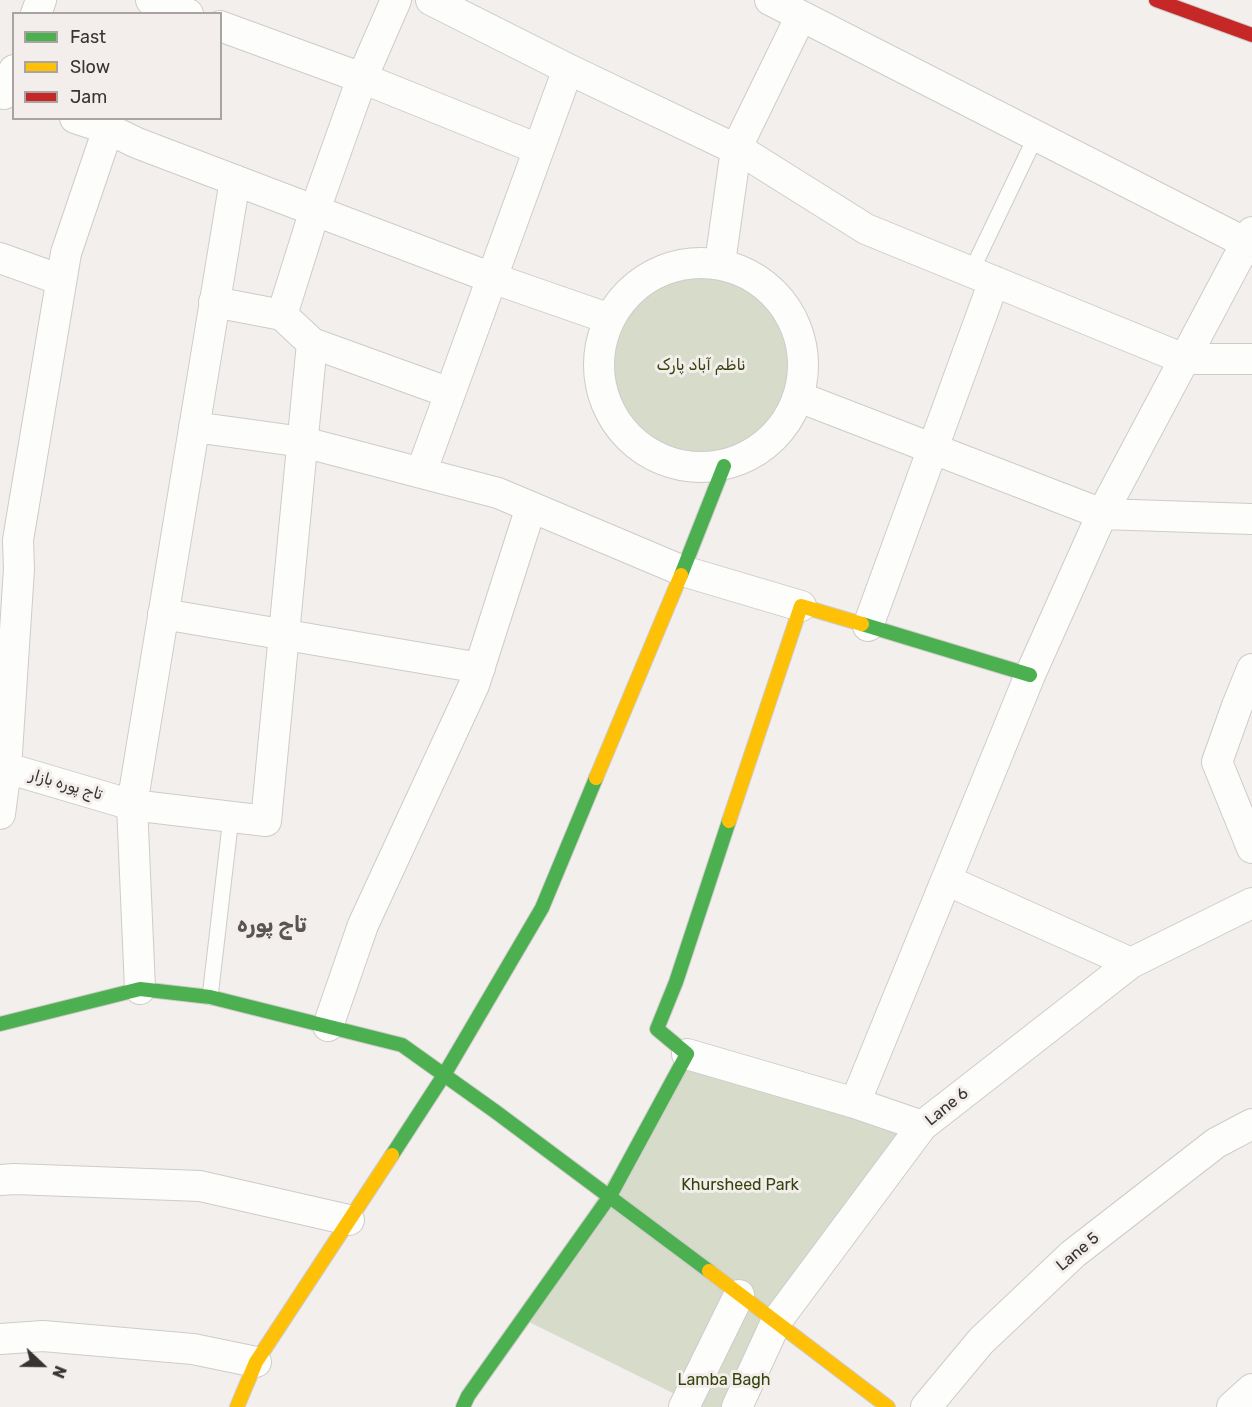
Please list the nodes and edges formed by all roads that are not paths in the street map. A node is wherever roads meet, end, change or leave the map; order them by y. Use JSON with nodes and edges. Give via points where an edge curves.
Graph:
{"nodes":[{"id":1,"x":151,"y":0,"type":"edge"},
{"id":2,"x":396,"y":0,"type":"edge"},
{"id":3,"x":431,"y":0,"type":"edge"},
{"id":4,"x":770,"y":0,"type":"edge"},
{"id":5,"x":1156,"y":0,"type":"edge"},
{"id":6,"x":187,"y":10,"type":"edge"},
{"id":7,"x":801,"y":16,"type":"junction"},
{"id":8,"x":222,"y":27,"type":"edge"},
{"id":9,"x":1252,"y":35,"type":"edge"},
{"id":10,"x":568,"y":69,"type":"junction"},
{"id":11,"x":362,"y":78,"type":"junction"},
{"id":12,"x":81,"y":120,"type":"edge"},
{"id":13,"x":108,"y":129,"type":"junction"},
{"id":14,"x":142,"y":131,"type":"edge"},
{"id":15,"x":1036,"y":136,"type":"junction"},
{"id":16,"x":538,"y":149,"type":"junction"},
{"id":17,"x":736,"y":149,"type":"junction"},
{"id":18,"x":235,"y":180,"type":"junction"},
{"id":19,"x":315,"y":210,"type":"junction"},
{"id":20,"x":1246,"y":253,"type":"edge"},
{"id":21,"x":0,"y":258,"type":"edge"},
{"id":22,"x":720,"y":263,"type":"junction"},
{"id":23,"x":982,"y":277,"type":"junction"},
{"id":24,"x":492,"y":278,"type":"junction"},
{"id":25,"x":62,"y":280,"type":"junction"},
{"id":26,"x":214,"y":302,"type":"junction"},
{"id":27,"x":282,"y":315,"type":"junction"},
{"id":28,"x":610,"y":319,"type":"junction"},
{"id":29,"x":312,"y":343,"type":"junction"},
{"id":30,"x":1184,"y":359,"type":"junction"},
{"id":31,"x":1252,"y":359,"type":"edge"},
{"id":32,"x":450,"y":393,"type":"junction"},
{"id":33,"x":799,"y":397,"type":"junction"},
{"id":34,"x":194,"y":427,"type":"junction"},
{"id":35,"x":303,"y":442,"type":"junction"},
{"id":36,"x":933,"y":448,"type":"junction"},
{"id":37,"x":724,"y":466,"type":"junction"},
{"id":38,"x":421,"y":473,"type":"junction"},
{"id":39,"x":531,"y":507,"type":"junction"},
{"id":40,"x":1102,"y":514,"type":"junction"},
{"id":41,"x":1252,"y":519,"type":"edge"},
{"id":42,"x":9,"y":536,"type":"edge"},
{"id":43,"x":683,"y":571,"type":"junction"},
{"id":44,"x":801,"y":606,"type":"junction"},
{"id":45,"x":164,"y":614,"type":"junction"},
{"id":46,"x":868,"y":626,"type":"junction"},
{"id":47,"x":284,"y":634,"type":"junction"},
{"id":48,"x":480,"y":668,"type":"junction"},
{"id":49,"x":1252,"y":669,"type":"edge"},
{"id":50,"x":1030,"y":675,"type":"junction"},
{"id":51,"x":1244,"y":704,"type":"edge"},
{"id":52,"x":3,"y":767,"type":"edge"},
{"id":53,"x":132,"y":805,"type":"junction"},
{"id":54,"x":0,"y":814,"type":"edge"},
{"id":55,"x":231,"y":817,"type":"junction"},
{"id":56,"x":1252,"y":848,"type":"edge"},
{"id":57,"x":946,"y":880,"type":"junction"},
{"id":58,"x":1252,"y":903,"type":"edge"},
{"id":59,"x":1131,"y":963,"type":"junction"},
{"id":60,"x":140,"y":989,"type":"junction"},
{"id":61,"x":210,"y":997,"type":"junction"},
{"id":62,"x":0,"y":1024,"type":"edge"},
{"id":63,"x":328,"y":1026,"type":"junction"},
{"id":64,"x":687,"y":1054,"type":"junction"},
{"id":65,"x":444,"y":1075,"type":"junction"},
{"id":66,"x":855,"y":1103,"type":"junction"},
{"id":67,"x":1252,"y":1124,"type":"edge"},
{"id":68,"x":922,"y":1126,"type":"junction"},
{"id":69,"x":0,"y":1180,"type":"edge"},
{"id":70,"x":610,"y":1196,"type":"junction"},
{"id":71,"x":348,"y":1220,"type":"junction"},
{"id":72,"x":740,"y":1295,"type":"junction"},
{"id":73,"x":776,"y":1322,"type":"junction"},
{"id":74,"x":0,"y":1339,"type":"edge"},
{"id":75,"x":256,"y":1362,"type":"junction"},
{"id":76,"x":1252,"y":1389,"type":"edge"},
{"id":77,"x":237,"y":1407,"type":"edge"},
{"id":78,"x":463,"y":1407,"type":"edge"},
{"id":79,"x":684,"y":1407,"type":"edge"},
{"id":80,"x":737,"y":1407,"type":"edge"},
{"id":81,"x":888,"y":1407,"type":"edge"},
{"id":82,"x":926,"y":1407,"type":"edge"},
{"id":83,"x":1232,"y":1407,"type":"edge"}],
"edges":[{"from":1,"to":6,"type":"street"},
{"from":2,"to":11,"type":"street"},
{"from":3,"to":10,"type":"street"},
{"from":4,"to":7,"type":"street"},
{"from":5,"to":9,"type":"street"},
{"from":7,"to":15,"type":"street"},
{"from":7,"to":17,"type":"street"},
{"from":8,"to":11,"type":"street"},
{"from":10,"to":16,"type":"street"},
{"from":10,"to":17,"type":"street"},
{"from":11,"to":16,"type":"street"},
{"from":11,"to":19,"type":"street"},
{"from":12,"to":13,"type":"street"},
{"from":13,"to":14,"type":"street"},
{"from":13,"to":25,"type":"street","via":[[66,253]]},
{"from":14,"to":18,"type":"street"},
{"from":15,"to":20,"type":"street"},
{"from":15,"to":23,"type":"lane"},
{"from":16,"to":24,"type":"street"},
{"from":17,"to":22,"type":"street"},
{"from":17,"to":23,"type":"street","via":[[866,229]]},
{"from":18,"to":19,"type":"street"},
{"from":18,"to":26,"type":"street"},
{"from":19,"to":24,"type":"street"},
{"from":19,"to":27,"type":"street"},
{"from":20,"to":30,"type":"street"},
{"from":21,"to":25,"type":"street"},
{"from":22,"to":28,"type":"street","via":[[687,263],[655,273],[629,292]]},
{"from":22,"to":33,"type":"street","via":[[752,275],[780,297],[797,327],[804,362]]},
{"from":23,"to":30,"type":"street"},
{"from":23,"to":36,"type":"street"},
{"from":24,"to":28,"type":"street"},
{"from":24,"to":32,"type":"street"},
{"from":25,"to":42,"type":"street"},
{"from":26,"to":27,"type":"street"},
{"from":26,"to":34,"type":"street"},
{"from":27,"to":29,"type":"street"},
{"from":28,"to":37,"type":"street","via":[[600,351],[601,384],[611,415],[632,441],[659,459],[691,467]]},
{"from":29,"to":32,"type":"street"},
{"from":29,"to":35,"type":"street"},
{"from":30,"to":31,"type":"street"},
{"from":30,"to":40,"type":"street"},
{"from":32,"to":38,"type":"street"},
{"from":33,"to":36,"type":"street"},
{"from":33,"to":37,"type":"street","via":[[783,428],[757,452]]},
{"from":34,"to":35,"type":"street"},
{"from":34,"to":45,"type":"street"},
{"from":35,"to":38,"type":"street"},
{"from":35,"to":47,"type":"street"},
{"from":36,"to":40,"type":"street"},
{"from":36,"to":46,"type":"street"},
{"from":37,"to":43,"type":"street"},
{"from":38,"to":39,"type":"street","via":[[498,493]]},
{"from":39,"to":43,"type":"street"},
{"from":39,"to":48,"type":"street"},
{"from":40,"to":41,"type":"street"},
{"from":40,"to":50,"type":"street"},
{"from":42,"to":52,"type":"street","via":[[19,569]]},
{"from":43,"to":44,"type":"street"},
{"from":43,"to":65,"type":"street","via":[[542,908]]},
{"from":44,"to":46,"type":"street"},
{"from":44,"to":64,"type":"street","via":[[657,1029]]},
{"from":45,"to":47,"type":"street"},
{"from":45,"to":53,"type":"street"},
{"from":46,"to":50,"type":"street"},
{"from":47,"to":48,"type":"street"},
{"from":47,"to":55,"type":"street","name":"تاج پورہ بازار","via":[[266,821]]},
{"from":48,"to":63,"type":"street","via":[[363,926]]},
{"from":49,"to":51,"type":"street"},
{"from":50,"to":57,"type":"street"},
{"from":51,"to":56,"type":"street","via":[[1217,762]]},
{"from":52,"to":53,"type":"street","name":"تاج پورہ بازار"},
{"from":52,"to":54,"type":"street"},
{"from":53,"to":55,"type":"street","name":"تاج پورہ بازار"},
{"from":53,"to":60,"type":"street"},
{"from":55,"to":61,"type":"lane"},
{"from":57,"to":59,"type":"street"},
{"from":57,"to":66,"type":"street"},
{"from":58,"to":59,"type":"street","name":"Lane 6"},
{"from":59,"to":68,"type":"street","name":"Lane 6"},
{"from":60,"to":61,"type":"street"},
{"from":60,"to":62,"type":"street"},
{"from":61,"to":63,"type":"street"},
{"from":63,"to":65,"type":"street","via":[[402,1045]]},
{"from":64,"to":66,"type":"street"},
{"from":64,"to":70,"type":"street"},
{"from":65,"to":70,"type":"street"},
{"from":65,"to":71,"type":"street"},
{"from":66,"to":68,"type":"street"},
{"from":67,"to":82,"type":"street","name":"Lane 5","via":[[1216,1143],[1073,1254],[981,1341]]},
{"from":68,"to":73,"type":"street","name":"Lane 6"},
{"from":69,"to":71,"type":"street","via":[[200,1186]]},
{"from":70,"to":72,"type":"street"},
{"from":70,"to":78,"type":"street"},
{"from":71,"to":75,"type":"street"},
{"from":72,"to":73,"type":"street"},
{"from":72,"to":79,"type":"street"},
{"from":73,"to":80,"type":"street","name":"Lane 6"},
{"from":73,"to":81,"type":"street"},
{"from":74,"to":75,"type":"street","via":[[43,1336],[194,1349]]},
{"from":75,"to":77,"type":"street"},
{"from":76,"to":83,"type":"street"}]}
